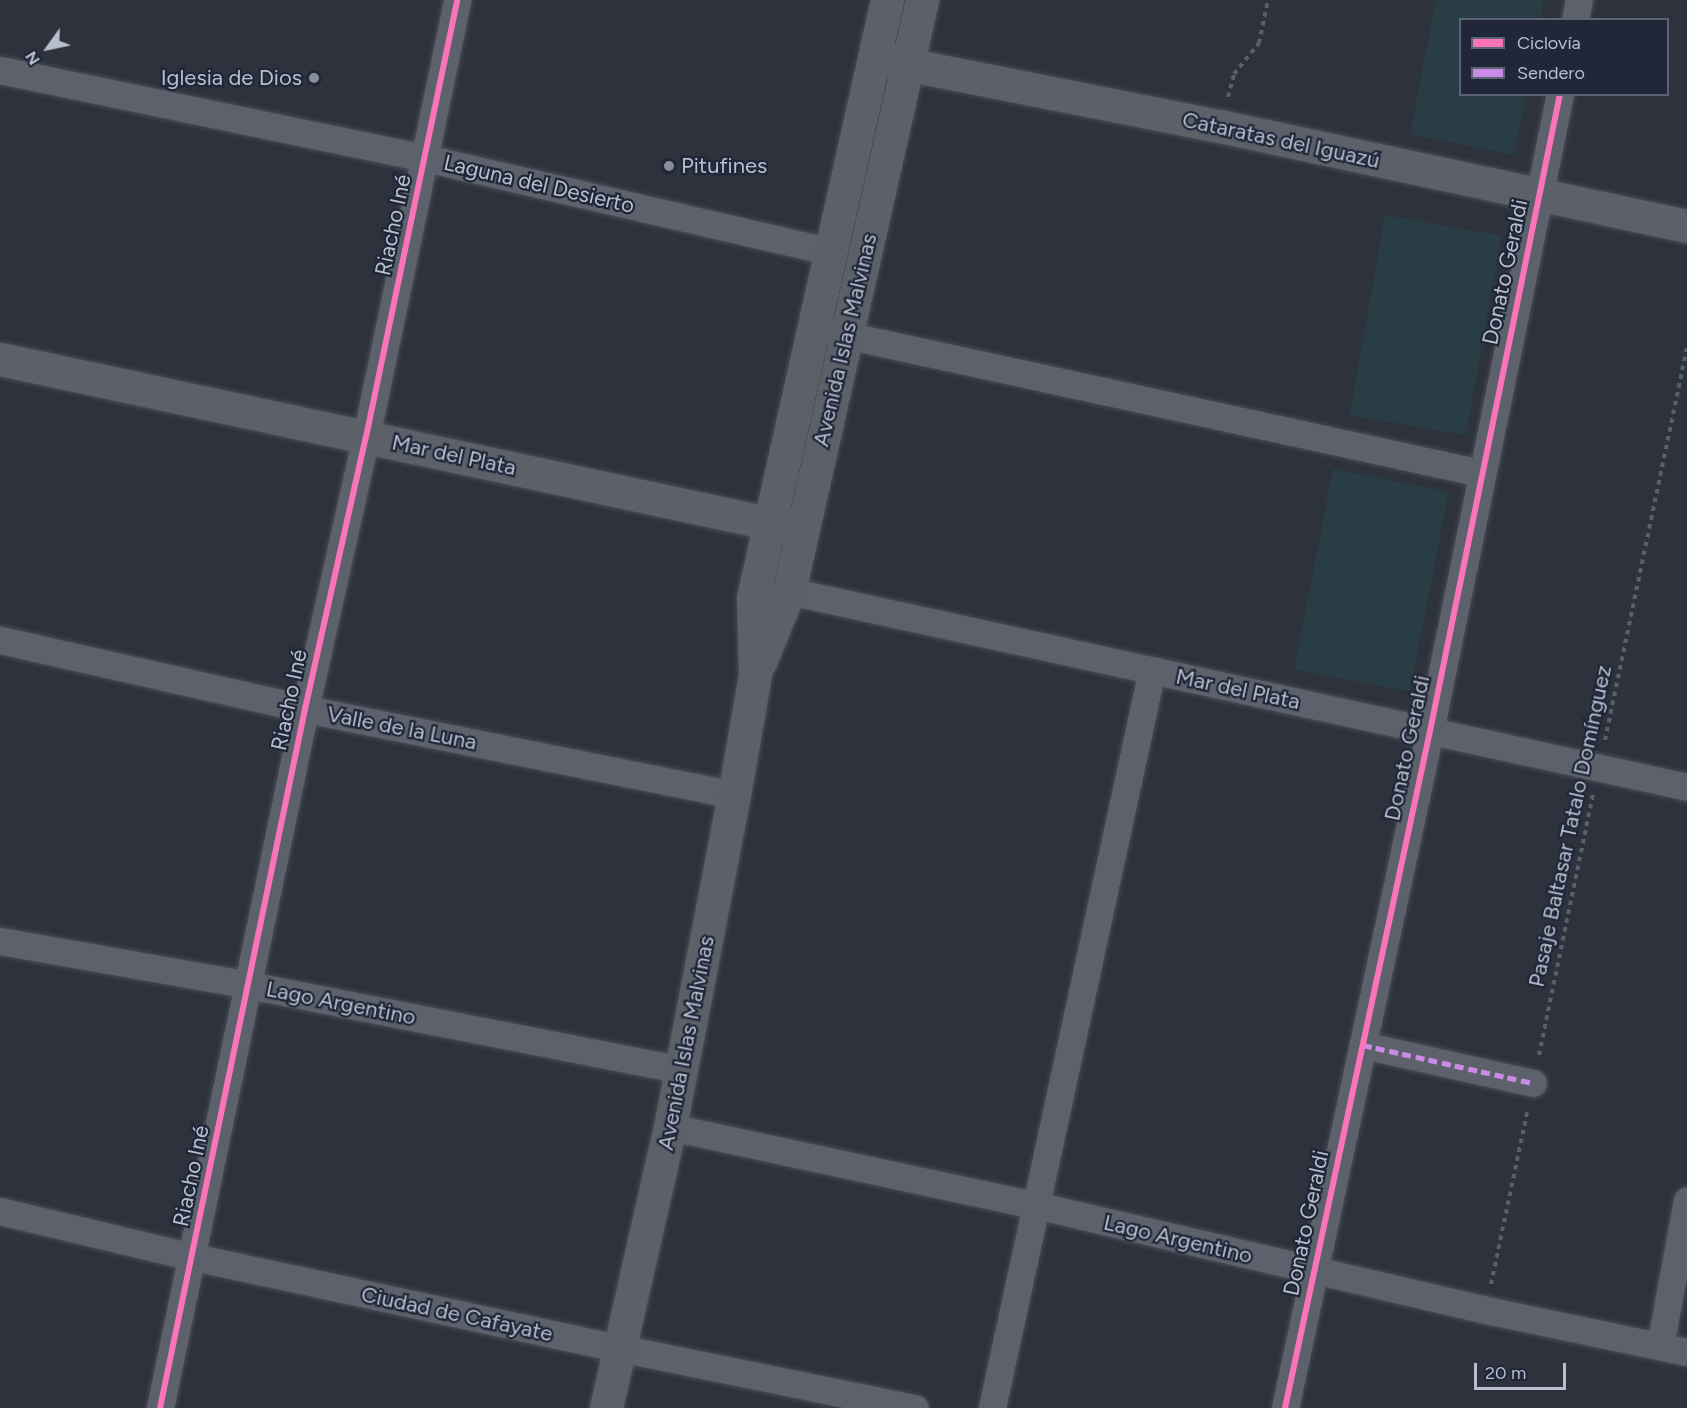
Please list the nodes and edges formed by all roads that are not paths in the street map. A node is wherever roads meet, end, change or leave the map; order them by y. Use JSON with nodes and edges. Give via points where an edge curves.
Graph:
{"nodes":[{"id":1,"x":457,"y":0,"type":"edge"},
{"id":2,"x":887,"y":0,"type":"edge"},
{"id":3,"x":922,"y":0,"type":"edge"},
{"id":4,"x":1579,"y":0,"type":"edge"},
{"id":5,"x":1575,"y":18,"type":"edge"},
{"id":6,"x":890,"y":61,"type":"junction"},
{"id":7,"x":0,"y":70,"type":"edge"},
{"id":8,"x":1560,"y":96,"type":"edge"},
{"id":9,"x":425,"y":158,"type":"junction"},
{"id":10,"x":1540,"y":194,"type":"junction"},
{"id":11,"x":1687,"y":226,"type":"edge"},
{"id":12,"x":830,"y":251,"type":"junction"},
{"id":13,"x":811,"y":328,"type":"junction"},
{"id":14,"x":848,"y":335,"type":"junction"},
{"id":15,"x":0,"y":359,"type":"edge"},
{"id":16,"x":366,"y":436,"type":"junction"},
{"id":17,"x":1481,"y":473,"type":"junction"},
{"id":18,"x":768,"y":524,"type":"junction"},
{"id":19,"x":802,"y":527,"type":"junction"},
{"id":20,"x":789,"y":591,"type":"junction"},
{"id":21,"x":0,"y":640,"type":"edge"},
{"id":22,"x":1152,"y":670,"type":"junction"},
{"id":23,"x":754,"y":675,"type":"junction"},
{"id":24,"x":305,"y":709,"type":"junction"},
{"id":25,"x":1430,"y":731,"type":"junction"},
{"id":26,"x":1687,"y":787,"type":"edge"},
{"id":27,"x":734,"y":795,"type":"junction"},
{"id":28,"x":0,"y":941,"type":"edge"},
{"id":29,"x":249,"y":985,"type":"junction"},
{"id":30,"x":1363,"y":1045,"type":"junction"},
{"id":31,"x":681,"y":1070,"type":"junction"},
{"id":32,"x":1533,"y":1083,"type":"road end"},
{"id":33,"x":670,"y":1127,"type":"junction"},
{"id":34,"x":1687,"y":1200,"type":"edge"},
{"id":35,"x":1035,"y":1205,"type":"junction"},
{"id":36,"x":0,"y":1211,"type":"edge"},
{"id":37,"x":193,"y":1257,"type":"junction"},
{"id":38,"x":1314,"y":1271,"type":"junction"},
{"id":39,"x":1660,"y":1346,"type":"junction"},
{"id":40,"x":619,"y":1348,"type":"junction"},
{"id":41,"x":1687,"y":1352,"type":"edge"},
{"id":42,"x":160,"y":1408,"type":"edge"},
{"id":43,"x":606,"y":1408,"type":"edge"},
{"id":44,"x":915,"y":1408,"type":"edge"},
{"id":45,"x":992,"y":1408,"type":"edge"},
{"id":46,"x":1285,"y":1408,"type":"edge"}],
"edges":[{"from":1,"to":9,"type":"street","name":"Riacho Iné"},
{"from":2,"to":6,"type":"street","name":"Avenida Islas Malvinas"},
{"from":3,"to":6,"type":"street","name":"Avenida Islas Malvinas"},
{"from":4,"to":5,"type":"street"},
{"from":6,"to":10,"type":"street","name":"Cataratas del Iguazú"},
{"from":6,"to":12,"type":"street","name":"Avenida Islas Malvinas"},
{"from":6,"to":14,"type":"street","name":"Avenida Islas Malvinas"},
{"from":7,"to":9,"type":"street","name":"Laguna del Desierto"},
{"from":8,"to":10,"type":"street","name":"Donato Geraldi"},
{"from":9,"to":12,"type":"street","name":"Laguna del Desierto"},
{"from":9,"to":16,"type":"street","name":"Riacho Iné"},
{"from":10,"to":11,"type":"street","name":"Cataratas del Iguazú"},
{"from":10,"to":17,"type":"street","name":"Donato Geraldi"},
{"from":12,"to":13,"type":"street","name":"Avenida Islas Malvinas"},
{"from":13,"to":14,"type":"street"},
{"from":13,"to":18,"type":"street","name":"Avenida Islas Malvinas"},
{"from":14,"to":17,"type":"street"},
{"from":14,"to":19,"type":"street","name":"Avenida Islas Malvinas"},
{"from":15,"to":16,"type":"street","name":"Mar del Plata"},
{"from":16,"to":18,"type":"street","name":"Mar del Plata"},
{"from":16,"to":24,"type":"street","name":"Riacho Iné"},
{"from":17,"to":25,"type":"street","name":"Donato Geraldi"},
{"from":18,"to":19,"type":"street","name":"Mar del Plata"},
{"from":18,"to":23,"type":"street","name":"Avenida Islas Malvinas","via":[[753,598]]},
{"from":19,"to":20,"type":"street","name":"Avenida Islas Malvinas"},
{"from":20,"to":22,"type":"street","name":"Mar del Plata"},
{"from":20,"to":23,"type":"street","name":"Avenida Islas Malvinas"},
{"from":21,"to":24,"type":"street","name":"Valle de la Luna"},
{"from":22,"to":25,"type":"street","name":"Mar del Plata"},
{"from":22,"to":35,"type":"street"},
{"from":23,"to":27,"type":"street","name":"Avenida Islas Malvinas"},
{"from":24,"to":27,"type":"street","name":"Valle de la Luna"},
{"from":24,"to":29,"type":"street","name":"Riacho Iné"},
{"from":25,"to":26,"type":"street","name":"Mar del Plata"},
{"from":25,"to":30,"type":"street","name":"Donato Geraldi"},
{"from":27,"to":31,"type":"street","name":"Avenida Islas Malvinas"},
{"from":28,"to":29,"type":"street","name":"Lago Argentino"},
{"from":29,"to":31,"type":"street","name":"Lago Argentino"},
{"from":29,"to":37,"type":"street","name":"Riacho Iné"},
{"from":30,"to":32,"type":"street"},
{"from":30,"to":38,"type":"street","name":"Donato Geraldi"},
{"from":31,"to":33,"type":"street","name":"Avenida Islas Malvinas"},
{"from":33,"to":35,"type":"street","name":"Lago Argentino"},
{"from":33,"to":40,"type":"street","name":"Avenida Islas Malvinas"},
{"from":34,"to":39,"type":"street"},
{"from":35,"to":38,"type":"street","name":"Lago Argentino"},
{"from":35,"to":45,"type":"street"},
{"from":36,"to":37,"type":"street","name":"Ciudad de Cafayate"},
{"from":37,"to":40,"type":"street","name":"Ciudad de Cafayate"},
{"from":37,"to":42,"type":"street","name":"Riacho Iné"},
{"from":38,"to":39,"type":"street","name":"Lago Argentino"},
{"from":38,"to":46,"type":"street","name":"Donato Geraldi"},
{"from":39,"to":41,"type":"street","name":"Lago Argentino"},
{"from":40,"to":43,"type":"street","name":"Avenida Islas Malvinas"},
{"from":40,"to":44,"type":"street","name":"Ciudad de Cafayate"}]}
